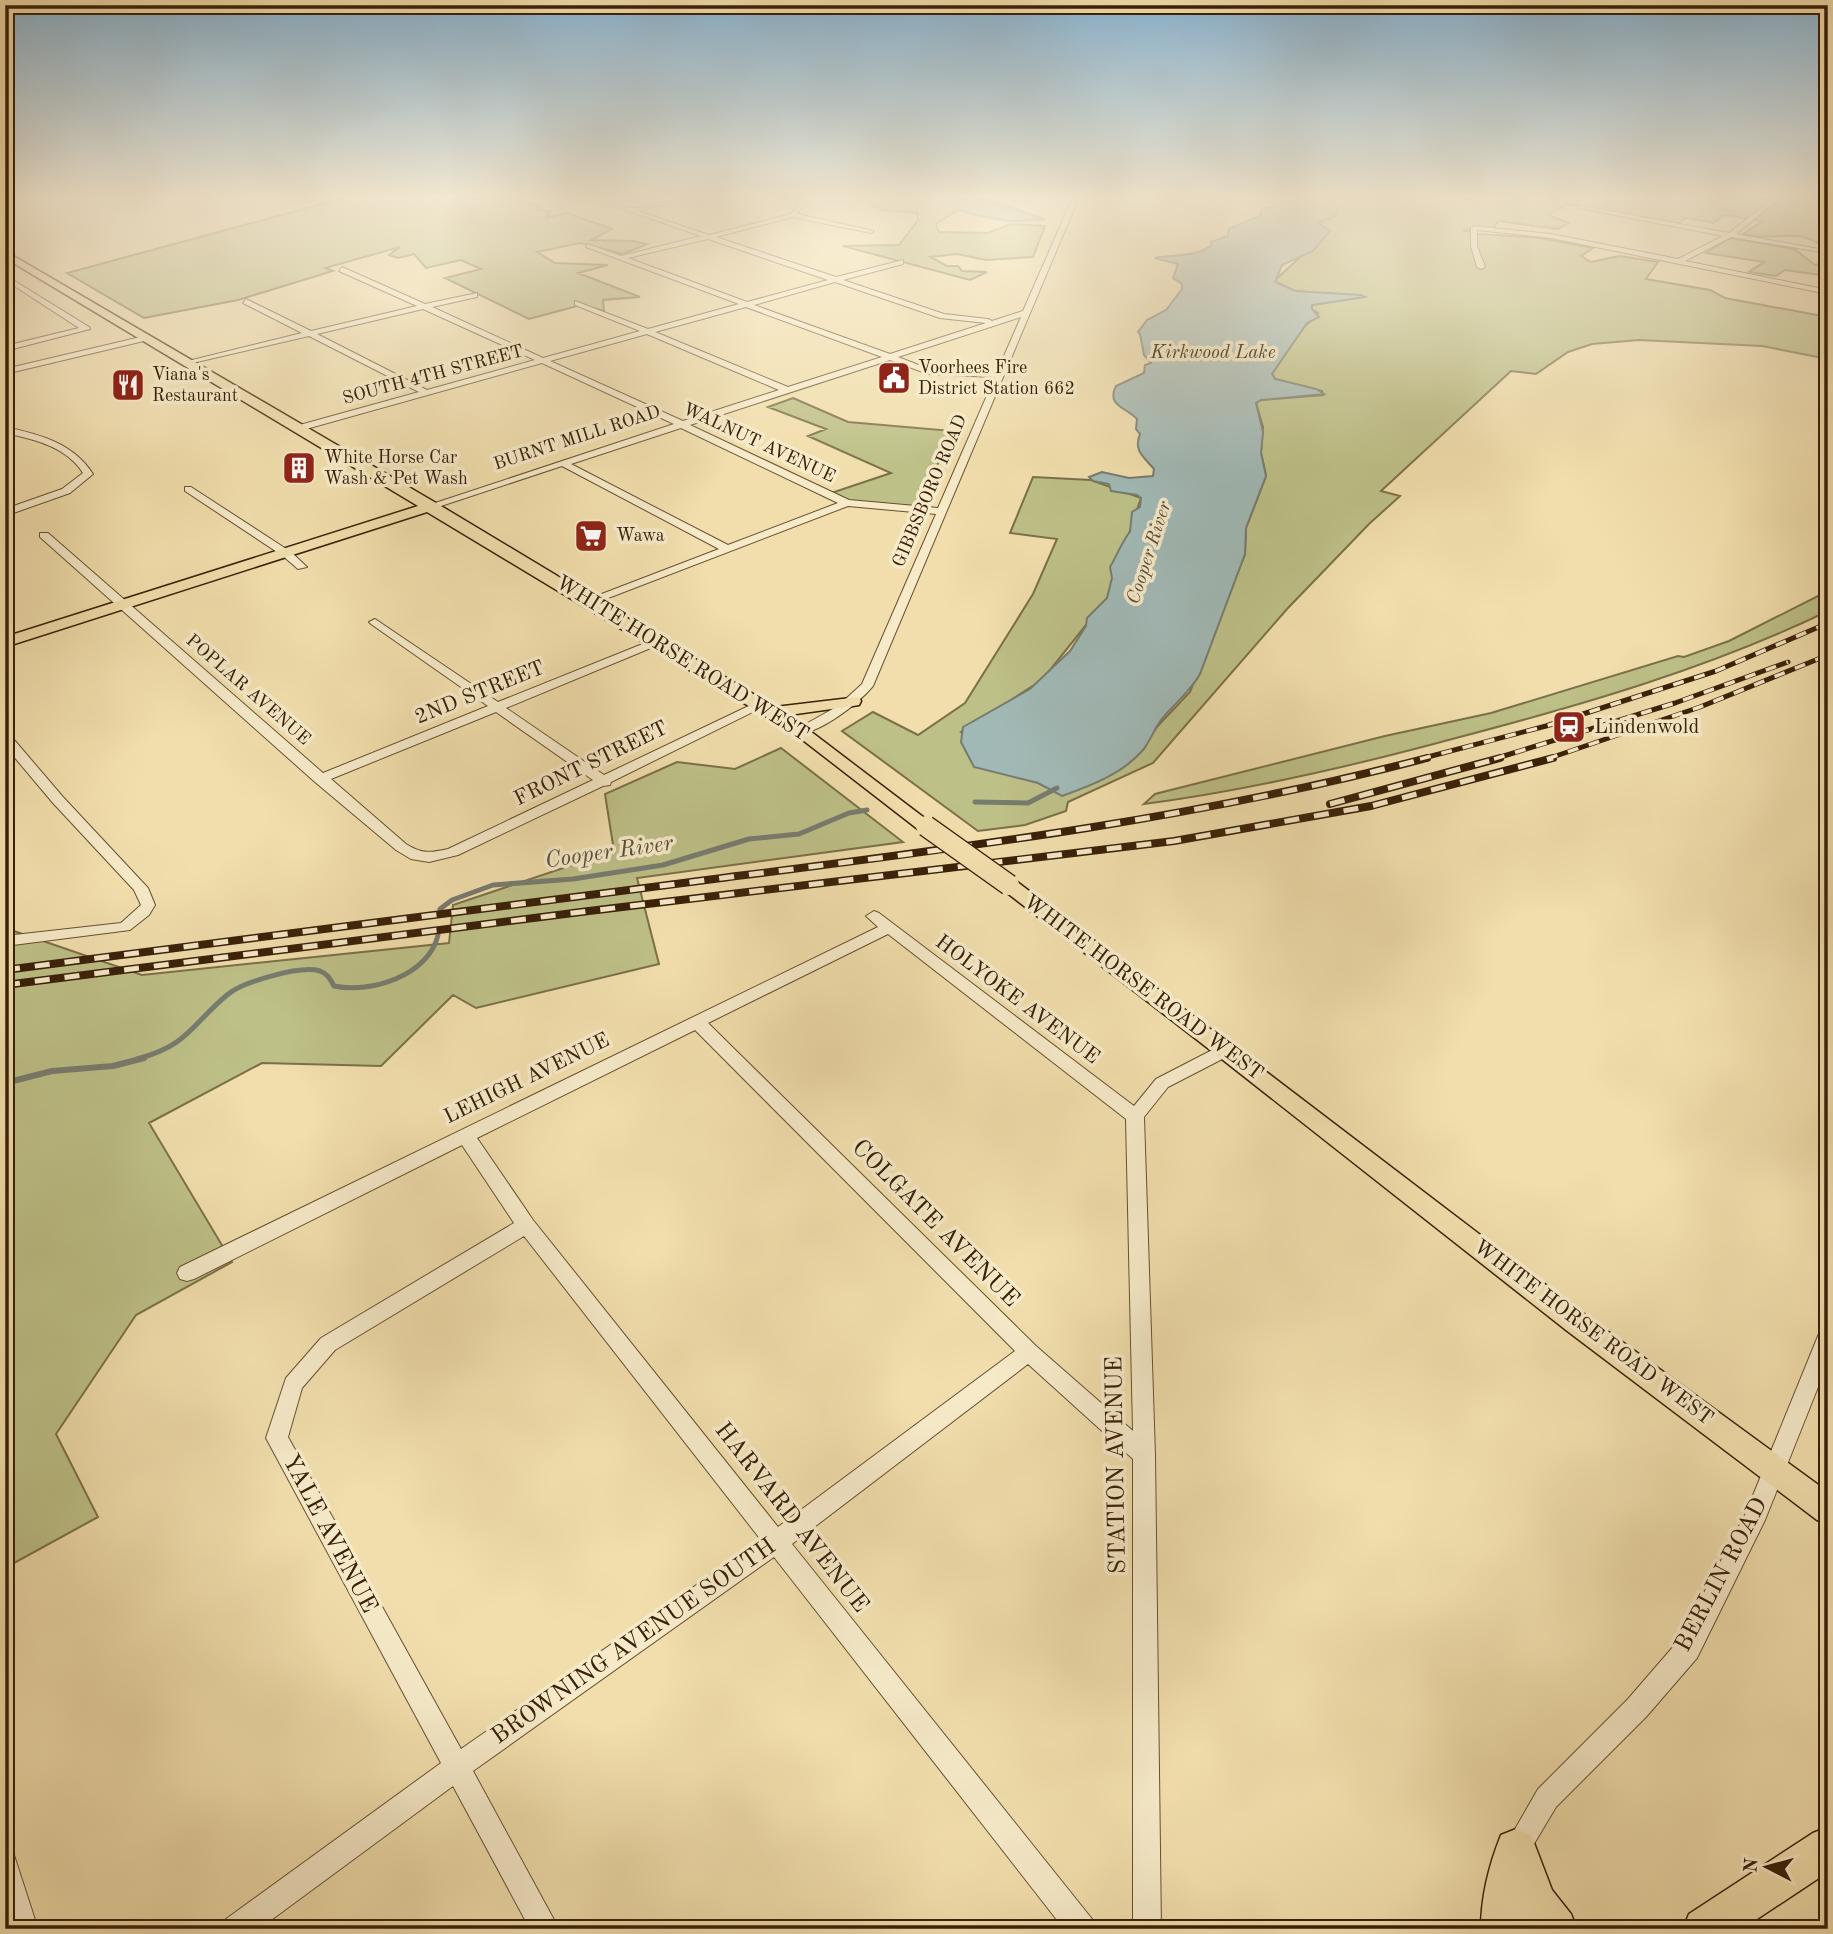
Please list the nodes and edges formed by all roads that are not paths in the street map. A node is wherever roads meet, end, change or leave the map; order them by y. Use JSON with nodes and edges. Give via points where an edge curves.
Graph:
{"nodes":[{"id":1,"x":22,"y":287,"type":"edge"},
{"id":2,"x":61,"y":287,"type":"edge"},
{"id":3,"x":381,"y":287,"type":"edge"},
{"id":4,"x":698,"y":287,"type":"edge"},
{"id":5,"x":806,"y":287,"type":"edge"},
{"id":6,"x":859,"y":287,"type":"edge"},
{"id":7,"x":1036,"y":287,"type":"edge"},
{"id":8,"x":1804,"y":287,"type":"edge"},
{"id":9,"x":1828,"y":292,"type":"edge"},
{"id":10,"x":474,"y":295,"type":"dead end"},
{"id":11,"x":246,"y":301,"type":"dead end"},
{"id":12,"x":578,"y":303,"type":"dead end"},
{"id":13,"x":746,"y":305,"type":"junction"},
{"id":14,"x":423,"y":307,"type":"junction"},
{"id":15,"x":1025,"y":313,"type":"junction"},
{"id":16,"x":1001,"y":321,"type":"junction"},
{"id":17,"x":650,"y":331,"type":"junction"},
{"id":18,"x":312,"y":333,"type":"junction"},
{"id":19,"x":145,"y":338,"type":"junction"},
{"id":20,"x":5,"y":349,"type":"edge"},
{"id":21,"x":888,"y":358,"type":"junction"},
{"id":22,"x":545,"y":360,"type":"junction"},
{"id":23,"x":188,"y":362,"type":"junction"},
{"id":24,"x":5,"y":372,"type":"edge"},
{"id":25,"x":999,"y":375,"type":"junction"},
{"id":26,"x":787,"y":390,"type":"junction"},
{"id":27,"x":427,"y":393,"type":"junction"},
{"id":28,"x":681,"y":424,"type":"junction"},
{"id":29,"x":299,"y":428,"type":"junction"},
{"id":30,"x":5,"y":430,"type":"edge"},
{"id":31,"x":563,"y":463,"type":"junction"},
{"id":32,"x":188,"y":489,"type":"dead end"},
{"id":33,"x":847,"y":503,"type":"junction"},
{"id":34,"x":431,"y":506,"type":"junction"},
{"id":35,"x":941,"y":511,"type":"junction"},
{"id":36,"x":5,"y":513,"type":"edge"},
{"id":37,"x":44,"y":535,"type":"dead end"},
{"id":38,"x":728,"y":549,"type":"junction"},
{"id":39,"x":287,"y":554,"type":"junction"},
{"id":40,"x":302,"y":566,"type":"dead end"},
{"id":41,"x":590,"y":602,"type":"junction"},
{"id":42,"x":122,"y":606,"type":"junction"},
{"id":43,"x":376,"y":622,"type":"dead end"},
{"id":44,"x":5,"y":642,"type":"edge"},
{"id":45,"x":654,"y":643,"type":"junction"},
{"id":46,"x":853,"y":701,"type":"junction"},
{"id":47,"x":496,"y":708,"type":"junction"},
{"id":48,"x":767,"y":708,"type":"junction"},
{"id":49,"x":801,"y":730,"type":"junction"},
{"id":50,"x":5,"y":738,"type":"edge"},
{"id":51,"x":320,"y":779,"type":"junction"},
{"id":52,"x":605,"y":782,"type":"junction"},
{"id":53,"x":436,"y":858,"type":"joint"},
{"id":54,"x":874,"y":916,"type":"dead end"},
{"id":55,"x":888,"y":928,"type":"junction"},
{"id":56,"x":5,"y":940,"type":"edge"},
{"id":57,"x":697,"y":1021,"type":"junction"},
{"id":58,"x":1226,"y":1051,"type":"junction"},
{"id":59,"x":1135,"y":1116,"type":"junction"},
{"id":60,"x":465,"y":1135,"type":"junction"},
{"id":61,"x":526,"y":1224,"type":"junction"},
{"id":62,"x":187,"y":1273,"type":"dead end"},
{"id":63,"x":1828,"y":1336,"type":"edge"},
{"id":64,"x":1029,"y":1352,"type":"junction"},
{"id":65,"x":1144,"y":1454,"type":"junction"},
{"id":66,"x":1775,"y":1471,"type":"junction"},
{"id":67,"x":1828,"y":1510,"type":"edge"},
{"id":68,"x":777,"y":1542,"type":"junction"},
{"id":69,"x":456,"y":1768,"type":"junction"},
{"id":70,"x":1828,"y":1848,"type":"edge"},
{"id":71,"x":1516,"y":1850,"type":"junction"},
{"id":72,"x":5,"y":1864,"type":"edge"},
{"id":73,"x":24,"y":1929,"type":"edge"},
{"id":74,"x":236,"y":1929,"type":"edge"},
{"id":75,"x":545,"y":1929,"type":"edge"},
{"id":76,"x":1082,"y":1929,"type":"edge"},
{"id":77,"x":1147,"y":1929,"type":"edge"},
{"id":78,"x":1502,"y":1929,"type":"edge"},
{"id":79,"x":1556,"y":1929,"type":"edge"},
{"id":80,"x":1704,"y":1929,"type":"edge"}],
"edges":[{"from":1,"to":20,"type":"street","via":[[86,329]]},
{"from":2,"to":19,"type":"main road","name":"WHITE HORSE ROAD WEST"},
{"from":3,"to":14,"type":"street","name":"WALNUT AVENUE"},
{"from":4,"to":13,"type":"street"},
{"from":5,"to":13,"type":"street","name":"SOUTH 4TH STREET"},
{"from":6,"to":16,"type":"street","via":[[952,318]]},
{"from":7,"to":15,"type":"street","name":"GIBBSBORO ROAD"},
{"from":8,"to":9,"type":"street"},
{"from":10,"to":14,"type":"street"},
{"from":11,"to":18,"type":"street"},
{"from":12,"to":17,"type":"street"},
{"from":13,"to":17,"type":"street","name":"SOUTH 4TH STREET"},
{"from":13,"to":21,"type":"street"},
{"from":14,"to":18,"type":"street"},
{"from":14,"to":22,"type":"street","name":"WALNUT AVENUE"},
{"from":15,"to":16,"type":"street","name":"BURNT MILL ROAD"},
{"from":15,"to":25,"type":"street","name":"GIBBSBORO ROAD"},
{"from":16,"to":21,"type":"street","name":"BURNT MILL ROAD"},
{"from":17,"to":22,"type":"street","name":"SOUTH 4TH STREET"},
{"from":17,"to":26,"type":"street"},
{"from":18,"to":23,"type":"street"},
{"from":18,"to":27,"type":"street"},
{"from":19,"to":23,"type":"main road","name":"WHITE HORSE ROAD WEST"},
{"from":19,"to":24,"type":"street"},
{"from":21,"to":25,"type":"street","via":[[928,371]]},
{"from":21,"to":26,"type":"street","name":"BURNT MILL ROAD"},
{"from":22,"to":27,"type":"street","name":"SOUTH 4TH STREET"},
{"from":22,"to":28,"type":"street","name":"WALNUT AVENUE"},
{"from":23,"to":29,"type":"main road","name":"WHITE HORSE ROAD WEST"},
{"from":25,"to":35,"type":"street","name":"GIBBSBORO ROAD"},
{"from":26,"to":28,"type":"street","name":"BURNT MILL ROAD"},
{"from":27,"to":29,"type":"street","name":"SOUTH 4TH STREET"},
{"from":28,"to":31,"type":"street","name":"BURNT MILL ROAD"},
{"from":28,"to":33,"type":"street","name":"WALNUT AVENUE"},
{"from":29,"to":34,"type":"main road","name":"WHITE HORSE ROAD WEST"},
{"from":30,"to":36,"type":"street","via":[[43,438],[88,474],[66,491]]},
{"from":31,"to":34,"type":"street","name":"BURNT MILL ROAD"},
{"from":31,"to":38,"type":"street"},
{"from":32,"to":39,"type":"street"},
{"from":33,"to":35,"type":"street","name":"WALNUT AVENUE"},
{"from":33,"to":38,"type":"street"},
{"from":34,"to":39,"type":"main road","name":"BURNT MILL ROAD"},
{"from":34,"to":41,"type":"main road","name":"WHITE HORSE ROAD WEST"},
{"from":35,"to":46,"type":"street","name":"GIBBSBORO ROAD","via":[[867,686]]},
{"from":37,"to":42,"type":"street","name":"POPLAR AVENUE"},
{"from":38,"to":41,"type":"street"},
{"from":39,"to":40,"type":"street"},
{"from":39,"to":42,"type":"main road","name":"BURNT MILL ROAD"},
{"from":41,"to":45,"type":"main road","name":"WHITE HORSE ROAD WEST"},
{"from":42,"to":44,"type":"main road","name":"BURNT MILL ROAD"},
{"from":42,"to":51,"type":"street","name":"POPLAR AVENUE"},
{"from":43,"to":47,"type":"street"},
{"from":45,"to":47,"type":"street","name":"2ND STREET"},
{"from":45,"to":48,"type":"main road","name":"WHITE HORSE ROAD WEST"},
{"from":46,"to":48,"type":"main road"},
{"from":46,"to":49,"type":"street","name":"GIBBSBORO ROAD"},
{"from":47,"to":51,"type":"street","name":"2ND STREET"},
{"from":47,"to":52,"type":"street"},
{"from":48,"to":49,"type":"main road","name":"WHITE HORSE ROAD WEST"},
{"from":48,"to":52,"type":"street","name":"FRONT STREET"},
{"from":49,"to":58,"type":"main road","name":"WHITE HORSE ROAD WEST","bridge":true},
{"from":50,"to":56,"type":"street","via":[[141,888],[148,905],[125,927]]},
{"from":51,"to":53,"type":"street","name":"POPLAR AVENUE","via":[[401,847],[416,856]]},
{"from":52,"to":53,"type":"street","name":"FRONT STREET"},
{"from":54,"to":55,"type":"street","name":"HOLYOKE AVENUE"},
{"from":55,"to":57,"type":"street","name":"LEHIGH AVENUE"},
{"from":55,"to":59,"type":"street","name":"HOLYOKE AVENUE"},
{"from":57,"to":60,"type":"street","name":"LEHIGH AVENUE"},
{"from":57,"to":64,"type":"street","name":"COLGATE AVENUE"},
{"from":58,"to":59,"type":"street","via":[[1162,1083]]},
{"from":58,"to":66,"type":"main road","name":"WHITE HORSE ROAD WEST"},
{"from":59,"to":65,"type":"street","name":"STATION AVENUE"},
{"from":60,"to":61,"type":"street","name":"HARVARD AVENUE"},
{"from":60,"to":62,"type":"street","name":"LEHIGH AVENUE"},
{"from":61,"to":68,"type":"street","name":"HARVARD AVENUE"},
{"from":61,"to":69,"type":"street","name":"YALE AVENUE","via":[[328,1344],[293,1384],[277,1438]]},
{"from":63,"to":66,"type":"street","name":"BERLIN ROAD"},
{"from":64,"to":65,"type":"street","name":"COLGATE AVENUE"},
{"from":64,"to":68,"type":"street","name":"BROWNING AVENUE SOUTH"},
{"from":65,"to":77,"type":"street","name":"STATION AVENUE"},
{"from":66,"to":67,"type":"main road","name":"WHITE HORSE ROAD WEST"},
{"from":66,"to":71,"type":"street","name":"BERLIN ROAD","via":[[1688,1649],[1547,1798]]},
{"from":68,"to":69,"type":"street","name":"BROWNING AVENUE SOUTH"},
{"from":68,"to":76,"type":"street","name":"HARVARD AVENUE"},
{"from":69,"to":74,"type":"street","name":"BROWNING AVENUE SOUTH"},
{"from":69,"to":75,"type":"street","name":"YALE AVENUE"},
{"from":70,"to":80,"type":"highway"},
{"from":71,"to":78,"type":"highway","via":[[1502,1904]]},
{"from":71,"to":79,"type":"highway","via":[[1537,1904]]},
{"from":72,"to":73,"type":"street"}]}
